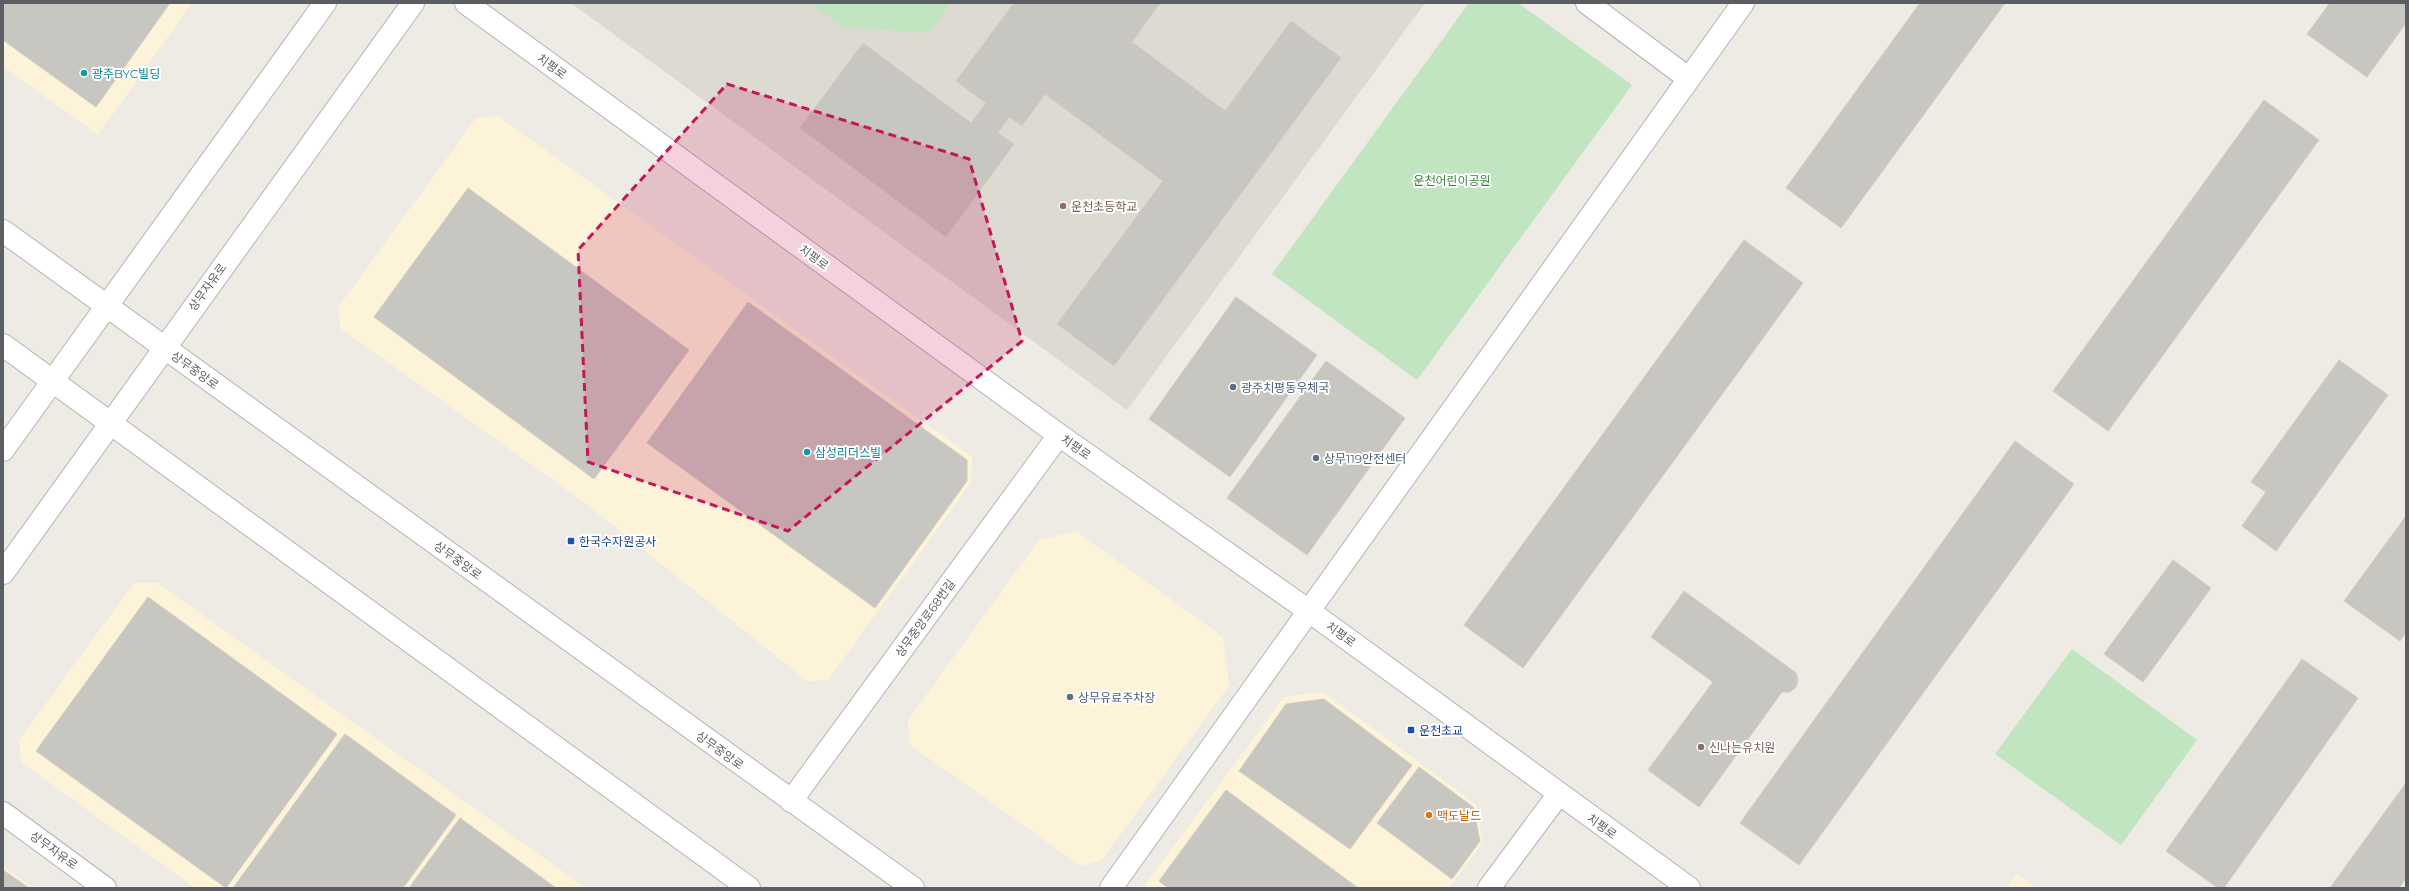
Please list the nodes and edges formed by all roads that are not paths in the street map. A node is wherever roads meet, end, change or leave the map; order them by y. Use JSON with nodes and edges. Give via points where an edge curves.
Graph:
{"nodes":[{"id":1,"x":325,"y":3,"type":"edge"},
{"id":2,"x":413,"y":3,"type":"edge"},
{"id":3,"x":466,"y":3,"type":"edge"},
{"id":4,"x":1587,"y":3,"type":"edge"},
{"id":5,"x":1743,"y":3,"type":"edge"},
{"id":6,"x":1688,"y":78,"type":"junction"},
{"id":7,"x":3,"y":231,"type":"edge"},
{"id":8,"x":106,"y":306,"type":"junction"},
{"id":9,"x":3,"y":345,"type":"edge"},
{"id":10,"x":164,"y":347,"type":"junction"},
{"id":11,"x":52,"y":381,"type":"junction"},
{"id":12,"x":109,"y":422,"type":"junction"},
{"id":13,"x":1059,"y":435,"type":"junction"},
{"id":14,"x":3,"y":450,"type":"edge"},
{"id":15,"x":3,"y":572,"type":"edge"},
{"id":16,"x":1310,"y":611,"type":"junction"},
{"id":17,"x":1558,"y":795,"type":"junction"},
{"id":18,"x":791,"y":801,"type":"junction"},
{"id":19,"x":3,"y":813,"type":"edge"},
{"id":20,"x":739,"y":885,"type":"edge"},
{"id":21,"x":105,"y":888,"type":"edge"},
{"id":22,"x":913,"y":888,"type":"edge"},
{"id":23,"x":1111,"y":888,"type":"edge"},
{"id":24,"x":1489,"y":888,"type":"edge"},
{"id":25,"x":1688,"y":888,"type":"edge"}],
"edges":[{"from":1,"to":8,"type":"street"},
{"from":2,"to":10,"type":"street","name":"상무자유로"},
{"from":3,"to":13,"type":"street","name":"치평로"},
{"from":4,"to":6,"type":"street"},
{"from":5,"to":6,"type":"street"},
{"from":6,"to":16,"type":"street"},
{"from":7,"to":8,"type":"street","name":"상무중앙로"},
{"from":8,"to":10,"type":"street","name":"상무중앙로"},
{"from":8,"to":11,"type":"street"},
{"from":9,"to":11,"type":"street"},
{"from":10,"to":12,"type":"street","name":"상무자유로"},
{"from":10,"to":18,"type":"street","name":"상무중앙로"},
{"from":11,"to":12,"type":"street"},
{"from":11,"to":14,"type":"street"},
{"from":12,"to":15,"type":"street","name":"상무자유로"},
{"from":12,"to":20,"type":"street"},
{"from":13,"to":16,"type":"street","name":"치평로"},
{"from":13,"to":18,"type":"street","name":"상무중앙로68번길"},
{"from":16,"to":17,"type":"street","name":"치평로"},
{"from":16,"to":23,"type":"street"},
{"from":17,"to":24,"type":"street"},
{"from":17,"to":25,"type":"street","name":"치평로"},
{"from":18,"to":22,"type":"street","name":"상무중앙로"},
{"from":19,"to":21,"type":"street","name":"상무자유로"}]}
